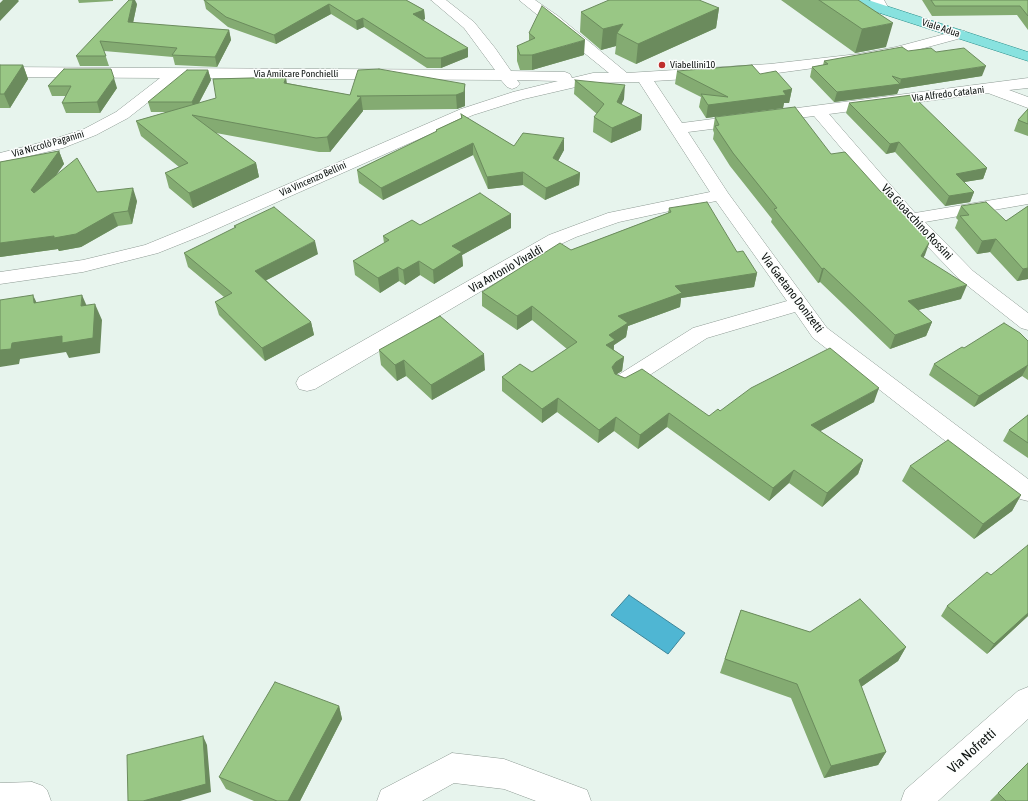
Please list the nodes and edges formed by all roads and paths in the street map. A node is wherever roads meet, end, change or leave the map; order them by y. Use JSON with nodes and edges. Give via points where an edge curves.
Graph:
{"nodes":[{"id":1,"x":438,"y":0,"type":"edge"},
{"id":2,"x":526,"y":0,"type":"edge"},
{"id":3,"x":854,"y":0,"type":"edge"},
{"id":4,"x":880,"y":4,"type":"edge"},
{"id":5,"x":960,"y":34,"type":"junction"},
{"id":6,"x":1028,"y":57,"type":"edge"},
{"id":7,"x":0,"y":72,"type":"edge"},
{"id":8,"x":174,"y":74,"type":"junction"},
{"id":9,"x":506,"y":75,"type":"junction"},
{"id":10,"x":634,"y":77,"type":"junction"},
{"id":11,"x":593,"y":78,"type":"junction"},
{"id":12,"x":1028,"y":83,"type":"edge"},
{"id":13,"x":991,"y":89,"type":"junction"},
{"id":14,"x":519,"y":96,"type":"junction"},
{"id":15,"x":1028,"y":103,"type":"edge"},
{"id":16,"x":817,"y":110,"type":"junction"},
{"id":17,"x":677,"y":129,"type":"junction"},
{"id":18,"x":0,"y":158,"type":"edge"},
{"id":19,"x":721,"y":195,"type":"junction"},
{"id":20,"x":1028,"y":199,"type":"edge"},
{"id":21,"x":911,"y":219,"type":"junction"},
{"id":22,"x":0,"y":278,"type":"edge"},
{"id":23,"x":799,"y":304,"type":"junction"},
{"id":24,"x":1028,"y":323,"type":"edge"},
{"id":25,"x":623,"y":382,"type":"edge"},
{"id":26,"x":307,"y":383,"type":"dead end"},
{"id":27,"x":1028,"y":492,"type":"edge"},
{"id":28,"x":1028,"y":700,"type":"edge"},
{"id":29,"x":0,"y":798,"type":"edge"},
{"id":30,"x":36,"y":801,"type":"edge"},
{"id":31,"x":392,"y":801,"type":"edge"},
{"id":32,"x":576,"y":801,"type":"edge"},
{"id":33,"x":916,"y":801,"type":"edge"}],
"edges":[{"from":1,"to":9,"type":"street","via":[[469,25],[490,50]]},
{"from":2,"to":10,"type":"street"},
{"from":3,"to":4,"type":"main road","name":"Viale Adua"},
{"from":4,"to":5,"type":"main road","name":"Viale Adua"},
{"from":5,"to":6,"type":"main road","name":"Viale Adua"},
{"from":5,"to":10,"type":"street","name":"Via Vincenzo Bellini","via":[[897,51],[858,58],[770,69]]},
{"from":7,"to":8,"type":"street","name":"Via Amilcare Ponchielli"},
{"from":8,"to":9,"type":"street","name":"Via Amilcare Ponchielli"},
{"from":8,"to":18,"type":"street","name":"Via Niccolò Paganini","via":[[122,115],[90,132],[57,144]]},
{"from":9,"to":11,"type":"street","name":"Via Amilcare Ponchielli"},
{"from":9,"to":14,"type":"street"},
{"from":10,"to":11,"type":"street","name":"Via Vincenzo Bellini"},
{"from":10,"to":17,"type":"street","name":"Via Gaetano Donizetti"},
{"from":11,"to":14,"type":"street","name":"Via Vincenzo Bellini"},
{"from":12,"to":13,"type":"street","name":"Via Alfredo Catalani"},
{"from":13,"to":15,"type":"street"},
{"from":13,"to":16,"type":"street","name":"Via Alfredo Catalani"},
{"from":14,"to":22,"type":"street","name":"Via Vincenzo Bellini","via":[[467,112],[151,249],[83,266]]},
{"from":16,"to":17,"type":"street","name":"Via Alfredo Catalani"},
{"from":16,"to":21,"type":"street","name":"Via Gioacchino Rossini"},
{"from":17,"to":19,"type":"street","name":"Via Gaetano Donizetti"},
{"from":19,"to":23,"type":"street","name":"Via Gaetano Donizetti"},
{"from":19,"to":26,"type":"street","name":"Via Antonio Vivaldi","via":[[614,217],[556,239]]},
{"from":20,"to":21,"type":"street"},
{"from":21,"to":24,"type":"street","name":"Via Gioacchino Rossini","via":[[966,275]]},
{"from":23,"to":25,"type":"street","via":[[700,334]]},
{"from":23,"to":27,"type":"street","name":"Via Gaetano Donizetti","via":[[820,333]]},
{"from":28,"to":33,"type":"street","name":"Via Nofretti"},
{"from":29,"to":30,"type":"street","via":[[32,797]]},
{"from":31,"to":32,"type":"street","via":[[452,768],[504,774]]}]}
